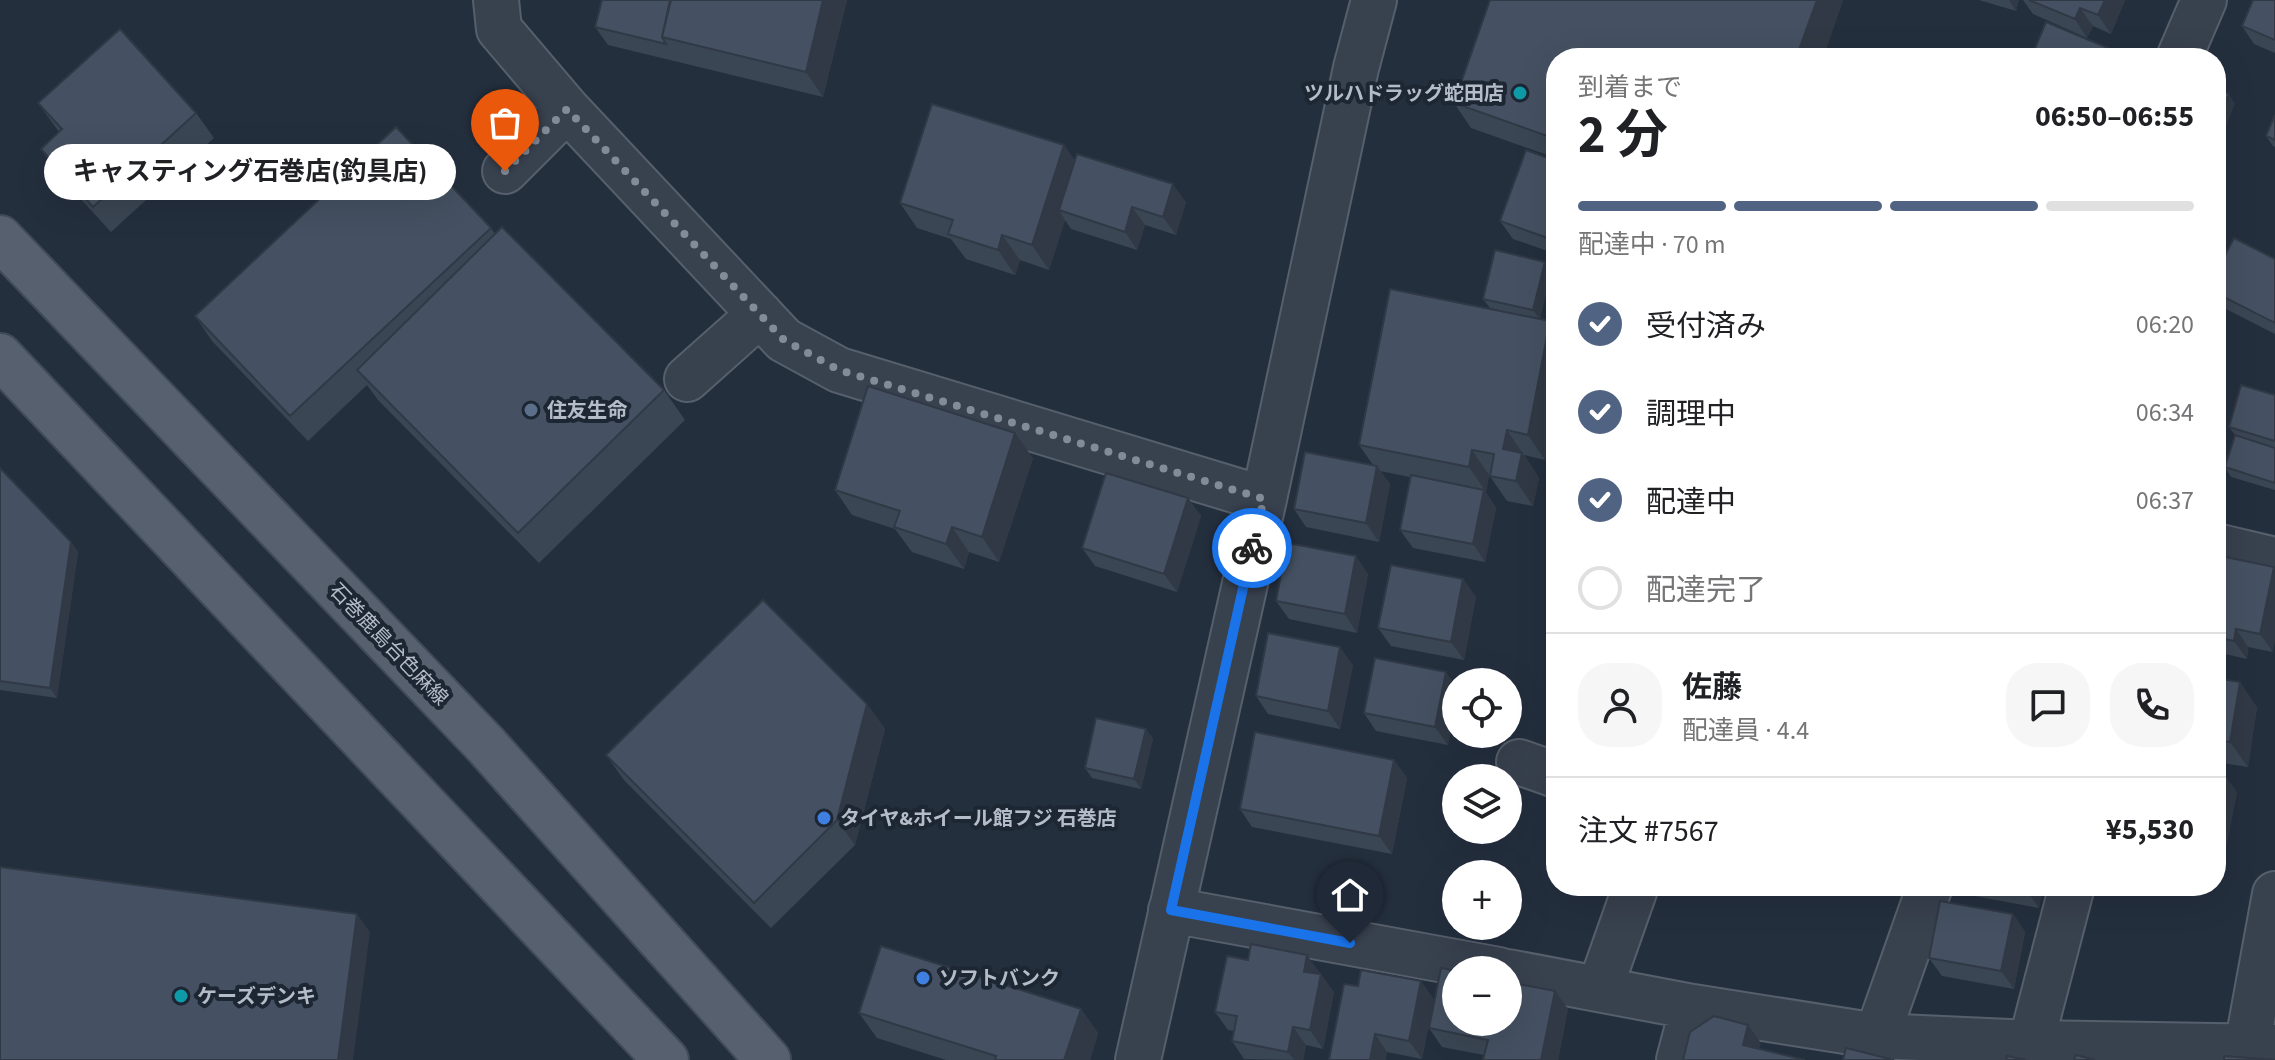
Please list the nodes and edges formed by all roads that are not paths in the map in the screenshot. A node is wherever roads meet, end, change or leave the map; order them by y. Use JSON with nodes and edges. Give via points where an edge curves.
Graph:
{"nodes":[{"id":1,"x":496,"y":0,"type":"edge"},
{"id":2,"x":1374,"y":0,"type":"edge"},
{"id":3,"x":2204,"y":0,"type":"edge"},
{"id":4,"x":2183,"y":48,"type":"edge"},
{"id":5,"x":567,"y":109,"type":"junction"},
{"id":6,"x":505,"y":171,"type":"dead end"},
{"id":7,"x":0,"y":238,"type":"edge"},
{"id":8,"x":760,"y":314,"type":"junction"},
{"id":9,"x":0,"y":356,"type":"edge"},
{"id":10,"x":687,"y":379,"type":"dead end"},
{"id":11,"x":1264,"y":499,"type":"junction"},
{"id":12,"x":2226,"y":548,"type":"edge"},
{"id":13,"x":2275,"y":560,"type":"edge"},
{"id":14,"x":2275,"y":894,"type":"edge"},
{"id":15,"x":1632,"y":896,"type":"edge"},
{"id":16,"x":1926,"y":896,"type":"edge"},
{"id":17,"x":2069,"y":896,"type":"edge"},
{"id":18,"x":1171,"y":910,"type":"junction"},
{"id":19,"x":1442,"y":960,"type":"edge"},
{"id":20,"x":1522,"y":974,"type":"edge"},
{"id":21,"x":1600,"y":988,"type":"junction"},
{"id":22,"x":1693,"y":1007,"type":"junction"},
{"id":23,"x":1877,"y":1036,"type":"junction"},
{"id":24,"x":2031,"y":1043,"type":"junction"},
{"id":25,"x":2261,"y":1047,"type":"edge"},
{"id":26,"x":2183,"y":1052,"type":"edge"},
{"id":27,"x":666,"y":1060,"type":"edge"},
{"id":28,"x":768,"y":1060,"type":"edge"},
{"id":29,"x":1138,"y":1060,"type":"edge"},
{"id":30,"x":1679,"y":1060,"type":"edge"}],
"edges":[{"from":1,"to":5,"type":"street","via":[[499,29]]},
{"from":2,"to":11,"type":"street"},
{"from":3,"to":4,"type":"street"},
{"from":5,"to":6,"type":"street"},
{"from":5,"to":8,"type":"street"},
{"from":7,"to":28,"type":"main road","name":"石巻鹿島台色麻線","via":[[485,744]]},
{"from":8,"to":10,"type":"street"},
{"from":8,"to":11,"type":"street","via":[[784,340],[839,370]]},
{"from":9,"to":27,"type":"main road"},
{"from":11,"to":18,"type":"street"},
{"from":12,"to":13,"type":"street"},
{"from":14,"to":25,"type":"street"},
{"from":15,"to":21,"type":"street"},
{"from":16,"to":23,"type":"street"},
{"from":17,"to":24,"type":"street"},
{"from":18,"to":19,"type":"street"},
{"from":18,"to":29,"type":"street"},
{"from":20,"to":21,"type":"street"},
{"from":21,"to":22,"type":"street"},
{"from":22,"to":23,"type":"street"},
{"from":22,"to":30,"type":"street"},
{"from":23,"to":24,"type":"street"},
{"from":24,"to":26,"type":"street"},
{"from":25,"to":26,"type":"street"}]}
